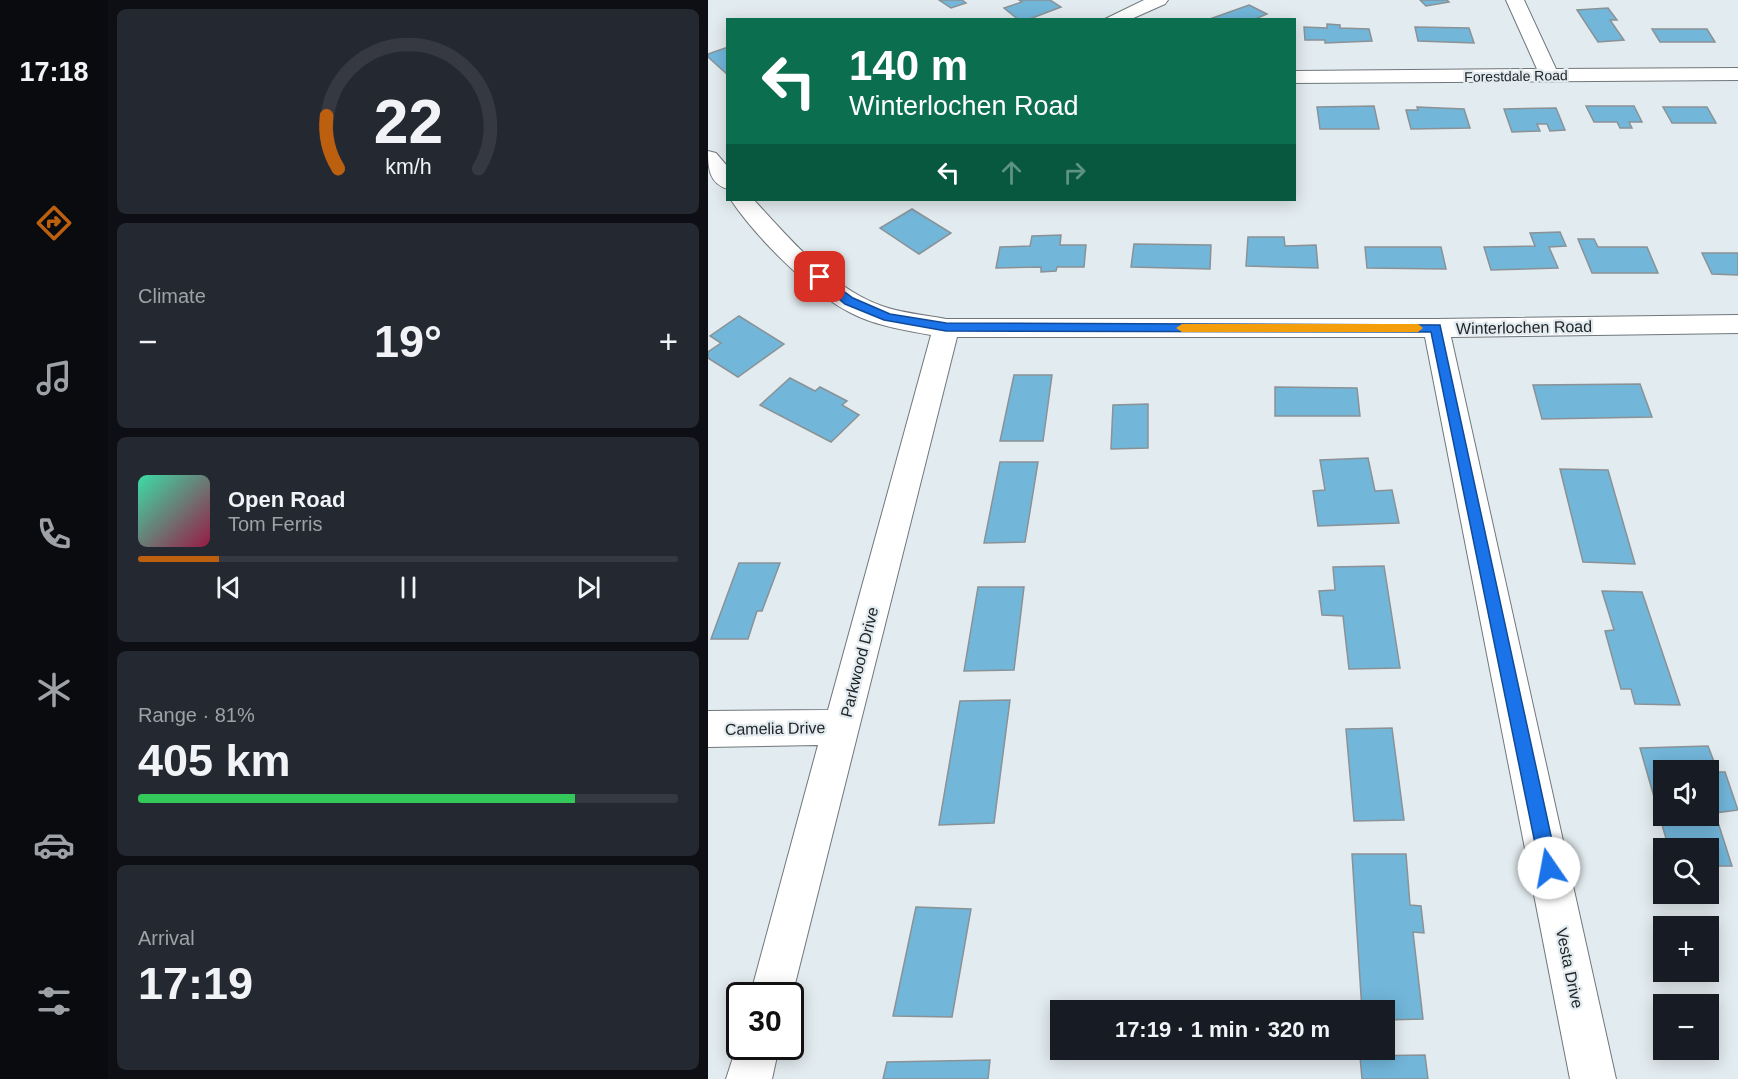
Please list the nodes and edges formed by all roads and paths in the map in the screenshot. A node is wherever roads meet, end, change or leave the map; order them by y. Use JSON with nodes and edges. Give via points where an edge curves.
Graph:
{"nodes":[{"id":1,"x":1159,"y":0,"type":"edge"},
{"id":2,"x":1515,"y":0,"type":"edge"},
{"id":3,"x":1119,"y":18,"type":"edge"},
{"id":4,"x":1738,"y":74,"type":"edge"},
{"id":5,"x":1549,"y":75,"type":"junction"},
{"id":6,"x":1296,"y":77,"type":"edge"},
{"id":7,"x":708,"y":158,"type":"edge"},
{"id":8,"x":722,"y":180,"type":"edge"},
{"id":9,"x":743,"y":201,"type":"edge"},
{"id":10,"x":1738,"y":324,"type":"edge"},
{"id":11,"x":946,"y":327,"type":"junction"},
{"id":12,"x":1436,"y":328,"type":"junction"},
{"id":13,"x":842,"y":727,"type":"junction"},
{"id":14,"x":708,"y":729,"type":"edge"},
{"id":15,"x":775,"y":982,"type":"edge"},
{"id":16,"x":753,"y":1060,"type":"edge"},
{"id":17,"x":748,"y":1079,"type":"edge"},
{"id":18,"x":1593,"y":1079,"type":"edge"}],
"edges":[{"from":1,"to":3,"type":"street"},
{"from":2,"to":5,"type":"street"},
{"from":4,"to":5,"type":"street","name":"Forestdale Road"},
{"from":5,"to":6,"type":"street","name":"Forestdale Road"},
{"from":7,"to":8,"type":"street"},
{"from":9,"to":11,"type":"street","name":"Winterlochen Road","via":[[806,265],[849,301],[888,317]]},
{"from":10,"to":12,"type":"street","name":"Winterlochen Road"},
{"from":11,"to":12,"type":"street","name":"Winterlochen Road"},
{"from":11,"to":13,"type":"street","name":"Parkwood Drive"},
{"from":12,"to":18,"type":"street","name":"Vesta Drive"},
{"from":13,"to":14,"type":"street","name":"Camelia Drive"},
{"from":13,"to":15,"type":"street","name":"Parkwood Drive"},
{"from":16,"to":17,"type":"street"}]}
